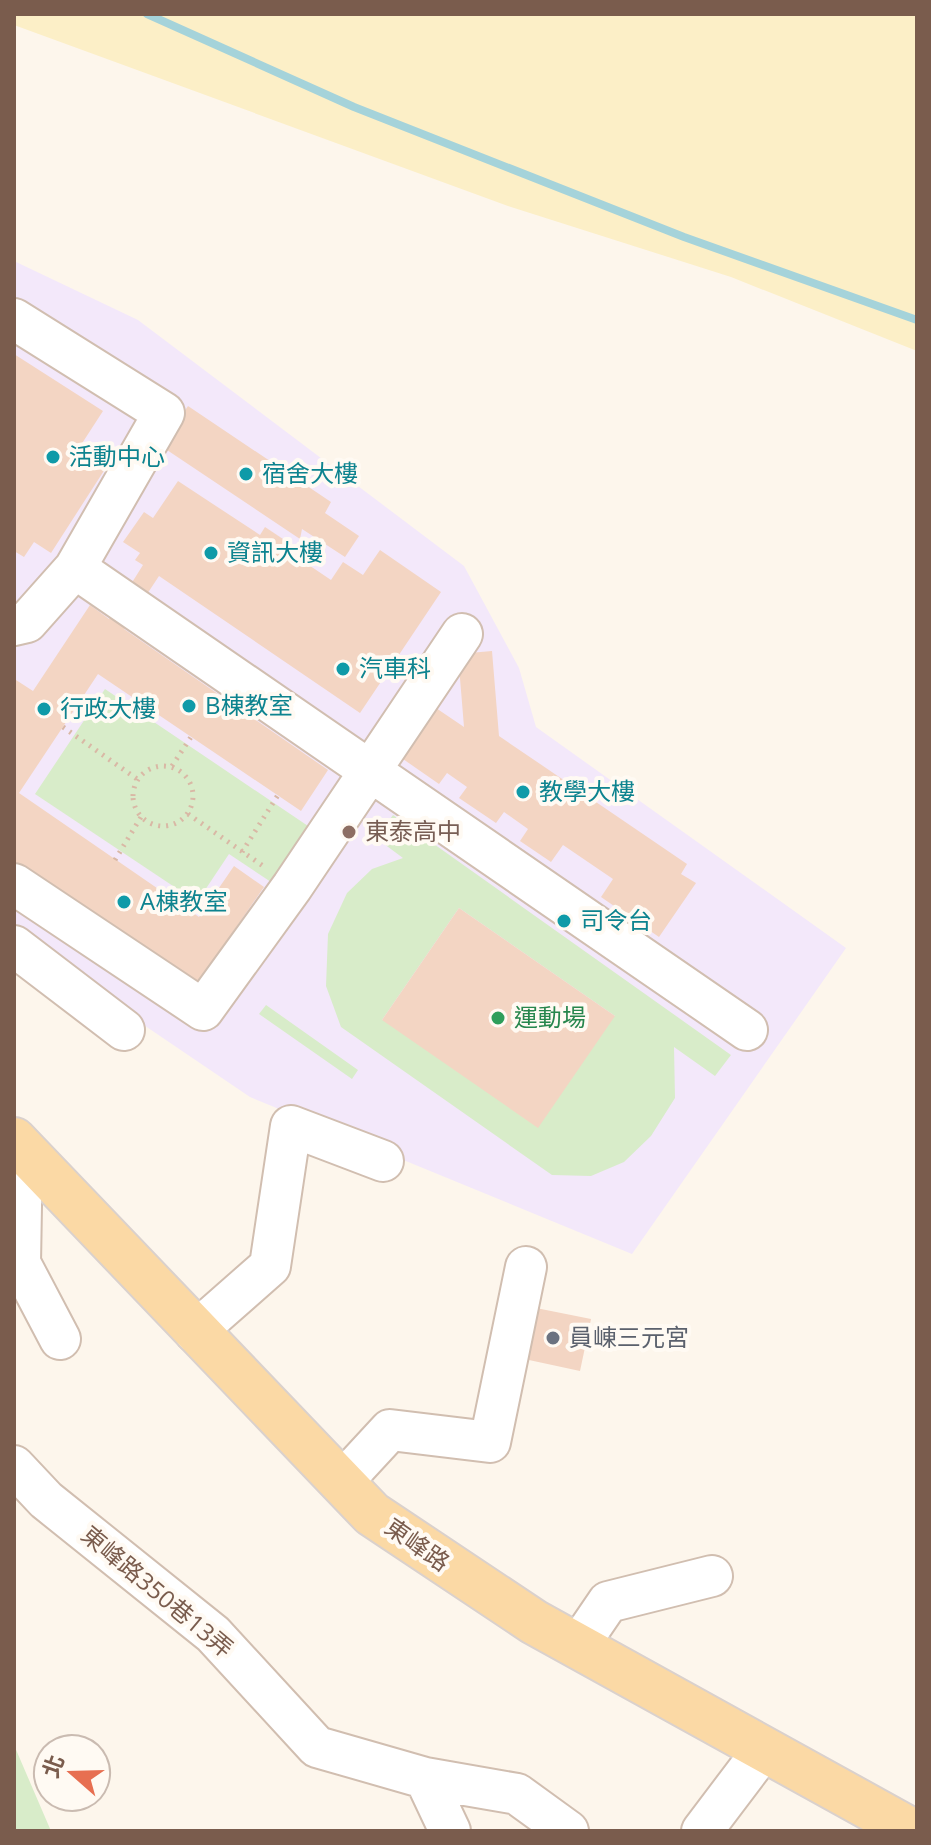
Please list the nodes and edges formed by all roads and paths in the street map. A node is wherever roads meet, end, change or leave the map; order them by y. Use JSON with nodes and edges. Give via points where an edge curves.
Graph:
{"nodes":[{"id":1,"x":14,"y":319,"type":"edge"},
{"id":2,"x":75,"y":568,"type":"junction"},
{"id":3,"x":14,"y":625,"type":"edge"},
{"id":4,"x":462,"y":634,"type":"dead end"},
{"id":5,"x":63,"y":727,"type":"dead end"},
{"id":6,"x":191,"y":737,"type":"dead end"},
{"id":7,"x":172,"y":766,"type":"junction"},
{"id":8,"x":371,"y":768,"type":"junction"},
{"id":9,"x":137,"y":779,"type":"junction"},
{"id":10,"x":278,"y":795,"type":"dead end"},
{"id":11,"x":188,"y":814,"type":"junction"},
{"id":12,"x":141,"y":817,"type":"junction"},
{"id":13,"x":242,"y":852,"type":"junction"},
{"id":14,"x":115,"y":860,"type":"dead end"},
{"id":15,"x":14,"y":884,"type":"edge"},
{"id":16,"x":292,"y":887,"type":"junction"},
{"id":17,"x":14,"y":946,"type":"edge"},
{"id":18,"x":124,"y":1030,"type":"dead end"},
{"id":19,"x":747,"y":1030,"type":"dead end"},
{"id":20,"x":18,"y":1145,"type":"edge"},
{"id":21,"x":383,"y":1161,"type":"dead end"},
{"id":22,"x":526,"y":1267,"type":"dead end"},
{"id":23,"x":195,"y":1332,"type":"junction"},
{"id":24,"x":60,"y":1339,"type":"dead end"},
{"id":25,"x":14,"y":1466,"type":"edge"},
{"id":26,"x":341,"y":1483,"type":"junction"},
{"id":27,"x":712,"y":1576,"type":"dead end"},
{"id":28,"x":578,"y":1646,"type":"junction"},
{"id":29,"x":764,"y":1749,"type":"junction"},
{"id":30,"x":425,"y":1778,"type":"junction"},
{"id":31,"x":902,"y":1829,"type":"edge"},
{"id":32,"x":450,"y":1831,"type":"edge"},
{"id":33,"x":568,"y":1831,"type":"edge"},
{"id":34,"x":702,"y":1831,"type":"edge"}],
"edges":[{"from":1,"to":2,"type":"lane","via":[[164,413]]},
{"from":2,"to":3,"type":"lane","via":[[27,622]]},
{"from":2,"to":8,"type":"lane"},
{"from":4,"to":8,"type":"lane"},
{"from":5,"to":9,"type":"path"},
{"from":6,"to":7,"type":"path"},
{"from":7,"to":9,"type":"path","via":[[153,767]]},
{"from":7,"to":11,"type":"path","via":[[192,786]]},
{"from":8,"to":16,"type":"lane"},
{"from":8,"to":19,"type":"lane"},
{"from":9,"to":12,"type":"path","via":[[133,799]]},
{"from":10,"to":13,"type":"path"},
{"from":11,"to":12,"type":"path","via":[[160,826]]},
{"from":11,"to":13,"type":"path"},
{"from":12,"to":14,"type":"path"},
{"from":13,"to":16,"type":"path"},
{"from":15,"to":16,"type":"lane","via":[[203,1010]]},
{"from":17,"to":18,"type":"lane"},
{"from":20,"to":23,"type":"main road","name":"東峰路"},
{"from":20,"to":24,"type":"lane","via":[[20,1263]]},
{"from":21,"to":23,"type":"lane","via":[[291,1126],[270,1266]]},
{"from":22,"to":26,"type":"lane","via":[[490,1442],[390,1430]]},
{"from":23,"to":26,"type":"main road","name":"東峰路"},
{"from":25,"to":30,"type":"lane","name":"東峰路350巷13弄","via":[[46,1500],[213,1634],[317,1747]]},
{"from":26,"to":28,"type":"main road","name":"東峰路","via":[[372,1514],[447,1567]]},
{"from":27,"to":28,"type":"lane","via":[[608,1602]]},
{"from":28,"to":29,"type":"main road","name":"東峰路"},
{"from":29,"to":31,"type":"main road","name":"東峰路"},
{"from":29,"to":34,"type":"lane"},
{"from":30,"to":32,"type":"lane"},
{"from":30,"to":33,"type":"lane","name":"東峰路350巷13弄","via":[[517,1794]]}]}
